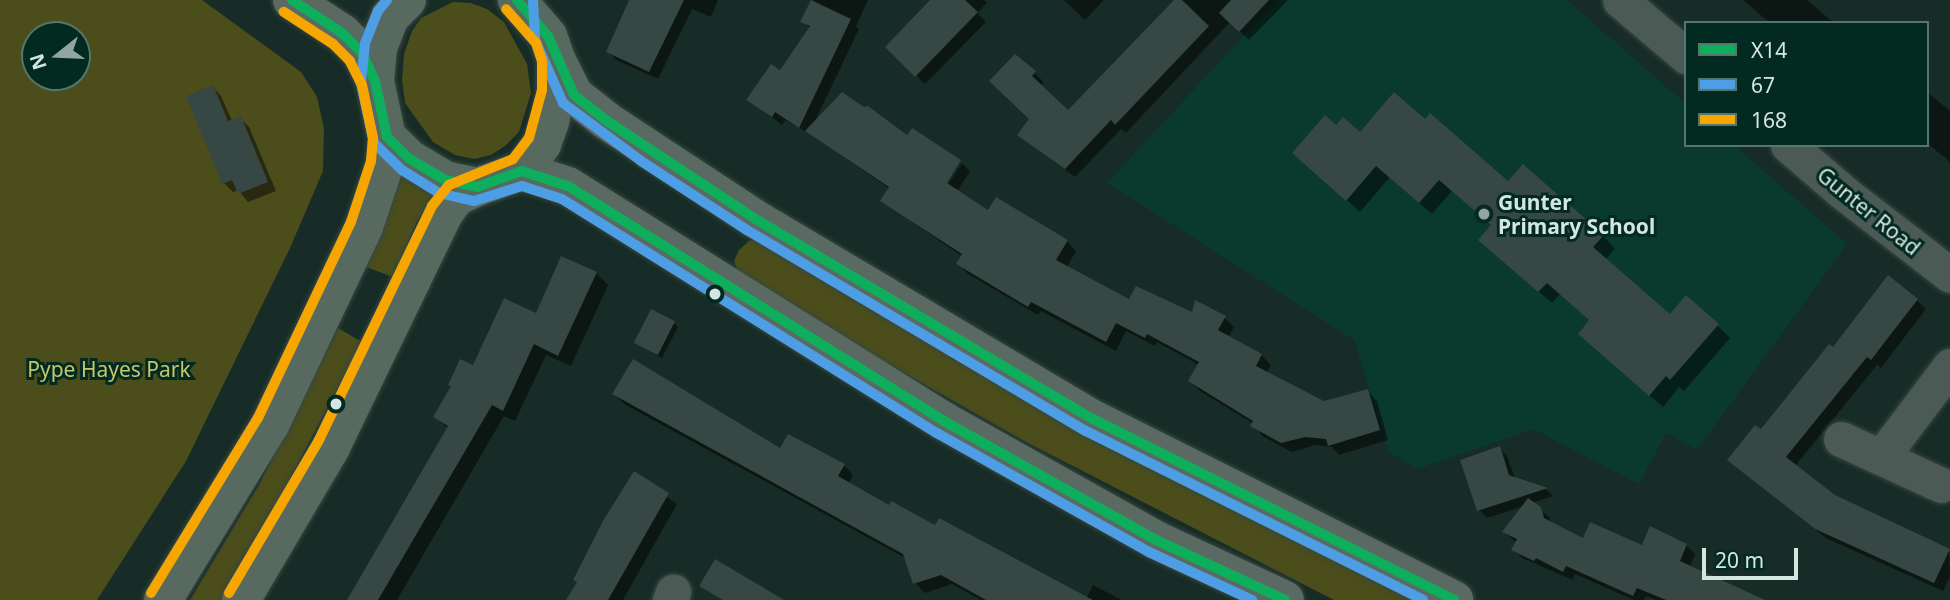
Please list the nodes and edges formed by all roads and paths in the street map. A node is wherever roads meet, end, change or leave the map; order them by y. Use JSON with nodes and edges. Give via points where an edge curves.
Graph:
{"nodes":[{"id":1,"x":292,"y":0,"type":"edge"},
{"id":2,"x":407,"y":0,"type":"edge"},
{"id":3,"x":517,"y":0,"type":"edge"},
{"id":4,"x":1620,"y":0,"type":"edge"},
{"id":5,"x":551,"y":32,"type":"edge"},
{"id":6,"x":1684,"y":55,"type":"edge"},
{"id":7,"x":375,"y":81,"type":"junction"},
{"id":8,"x":387,"y":137,"type":"junction"},
{"id":9,"x":1790,"y":147,"type":"edge"},
{"id":10,"x":522,"y":171,"type":"junction"},
{"id":11,"x":477,"y":187,"type":"junction"},
{"id":12,"x":1950,"y":275,"type":"edge"},
{"id":13,"x":1950,"y":366,"type":"edge"},
{"id":14,"x":1842,"y":439,"type":"dead end"},
{"id":15,"x":1882,"y":456,"type":"junction"},
{"id":16,"x":1941,"y":485,"type":"dead end"},
{"id":17,"x":1264,"y":596,"type":"edge"},
{"id":18,"x":163,"y":600,"type":"edge"},
{"id":19,"x":241,"y":600,"type":"edge"},
{"id":20,"x":1454,"y":600,"type":"edge"}],
"edges":[{"from":1,"to":7,"type":"main road","via":[[342,33],[362,53]]},
{"from":2,"to":7,"type":"highway","via":[[390,17],[378,48]]},
{"from":3,"to":5,"type":"highway"},
{"from":4,"to":6,"type":"street"},
{"from":5,"to":10,"type":"highway","via":[[556,92],[550,122],[542,145]]},
{"from":5,"to":20,"type":"main road","via":[[574,95],[754,218],[1093,419]]},
{"from":7,"to":8,"type":"highway"},
{"from":8,"to":11,"type":"highway","via":[[410,159],[445,180]]},
{"from":8,"to":18,"type":"highway","via":[[385,164],[364,227],[270,425]]},
{"from":9,"to":12,"type":"street","name":"Gunter Road"},
{"from":10,"to":11,"type":"highway"},
{"from":10,"to":17,"type":"main road","via":[[568,187],[1003,454]]},
{"from":11,"to":19,"type":"highway","via":[[456,197],[444,213],[331,447]]},
{"from":13,"to":15,"type":"street"},
{"from":14,"to":15,"type":"street"},
{"from":15,"to":16,"type":"street"}]}
